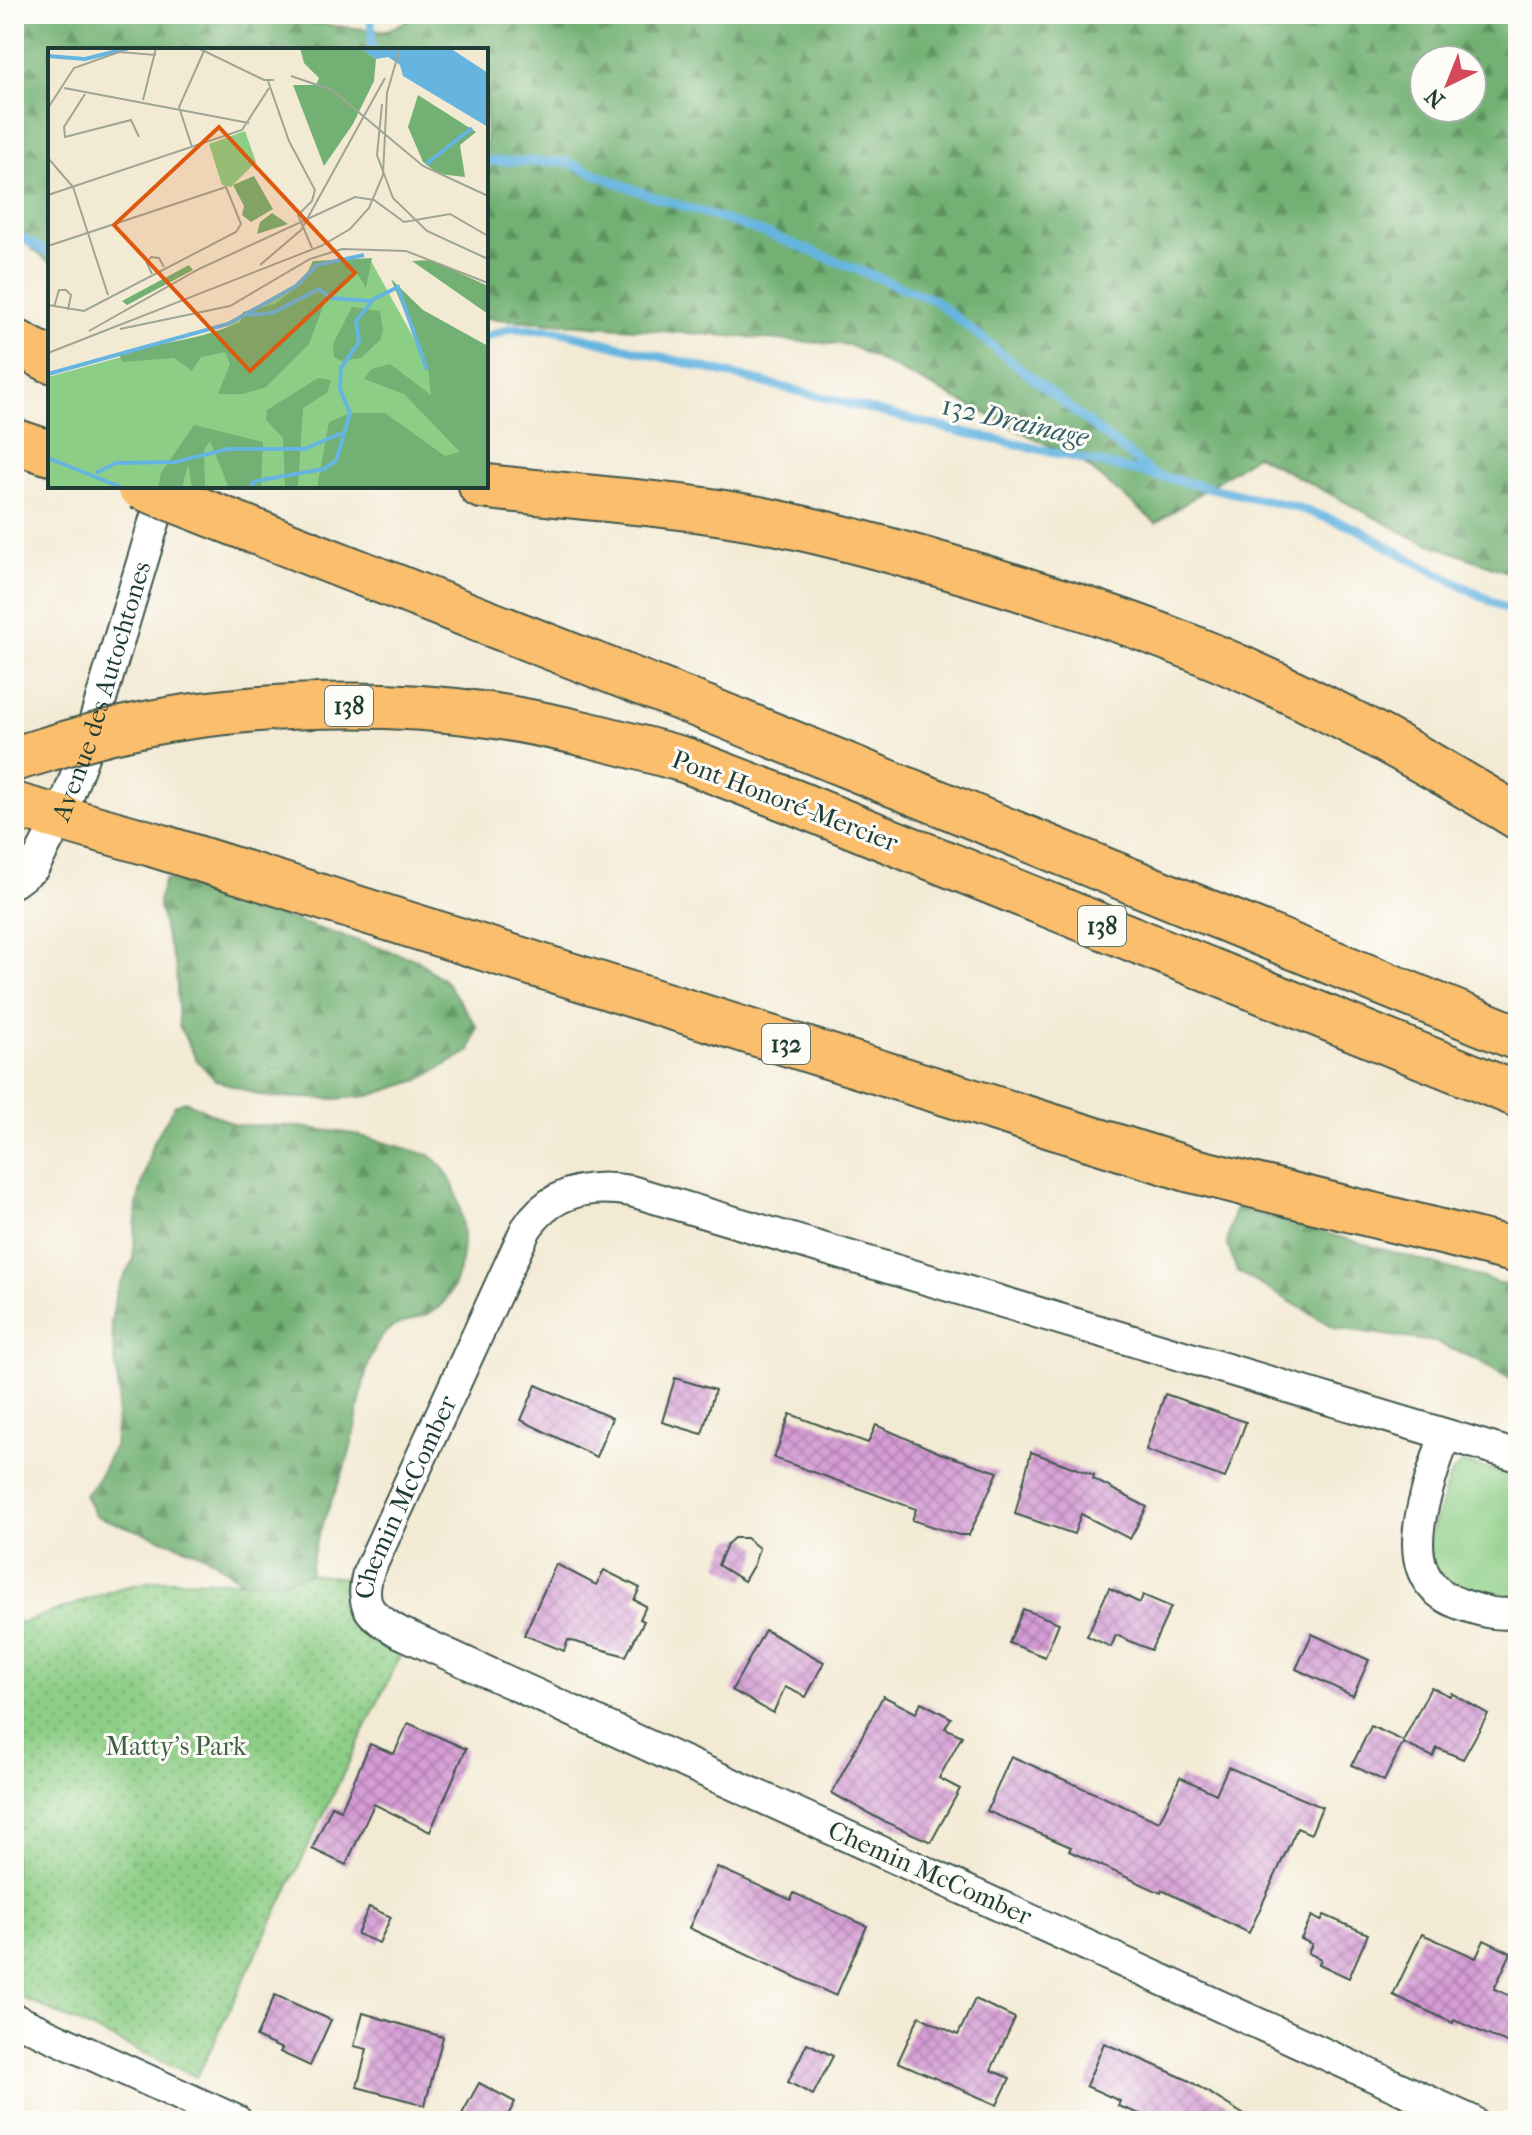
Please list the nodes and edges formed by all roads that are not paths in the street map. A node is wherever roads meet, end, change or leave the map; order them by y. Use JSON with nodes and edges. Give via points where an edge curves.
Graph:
{"nodes":[{"id":1,"x":14,"y":341,"type":"edge"},
{"id":2,"x":48,"y":359,"type":"edge"},
{"id":3,"x":14,"y":441,"type":"edge"},
{"id":4,"x":48,"y":452,"type":"edge"},
{"id":5,"x":488,"y":487,"type":"edge"},
{"id":6,"x":144,"y":488,"type":"edge"},
{"id":7,"x":164,"y":488,"type":"edge"},
{"id":8,"x":14,"y":759,"type":"edge"},
{"id":9,"x":14,"y":805,"type":"edge"},
{"id":10,"x":1518,"y":817,"type":"edge"},
{"id":11,"x":60,"y":818,"type":"junction"},
{"id":12,"x":14,"y":882,"type":"edge"},
{"id":13,"x":1518,"y":1038,"type":"edge"},
{"id":14,"x":1518,"y":1095,"type":"edge"},
{"id":15,"x":1518,"y":1251,"type":"edge"},
{"id":16,"x":1444,"y":1436,"type":"junction"},
{"id":17,"x":1518,"y":1456,"type":"edge"},
{"id":18,"x":1518,"y":1612,"type":"edge"},
{"id":19,"x":14,"y":2019,"type":"edge"},
{"id":20,"x":237,"y":2121,"type":"edge"},
{"id":21,"x":1472,"y":2121,"type":"edge"}],
"edges":[{"from":1,"to":2,"type":"highway"},
{"from":3,"to":4,"type":"highway"},
{"from":5,"to":10,"type":"highway","via":[[767,521],[885,549],[1059,601],[1157,633],[1281,688]]},
{"from":6,"to":13,"type":"highway","name":"Pont Honoré-Mercier","number":"138","bridge":true,"via":[[708,709]]},
{"from":7,"to":11,"type":"street","name":"Avenue des Autochtones","via":[[87,746]]},
{"from":8,"to":14,"type":"highway","name":"Pont Honoré-Mercier","number":"138","bridge":true,"via":[[108,732],[228,712],[421,708],[565,729],[685,760]]},
{"from":9,"to":11,"type":"highway","number":"132"},
{"from":11,"to":12,"type":"street","name":"Avenue des Autochtones","via":[[34,867]]},
{"from":11,"to":15,"type":"highway","number":"132","via":[[1191,1170]]},
{"from":16,"to":17,"type":"street","name":"Chemin McComber"},
{"from":16,"to":18,"type":"street","via":[[1418,1531],[1419,1565],[1439,1592],[1454,1602],[1495,1614]]},
{"from":16,"to":21,"type":"street","name":"Chemin McComber","via":[[631,1191],[580,1189],[546,1206],[526,1229],[368,1573],[363,1597],[376,1617],[399,1632]]},
{"from":19,"to":20,"type":"street"}]}
